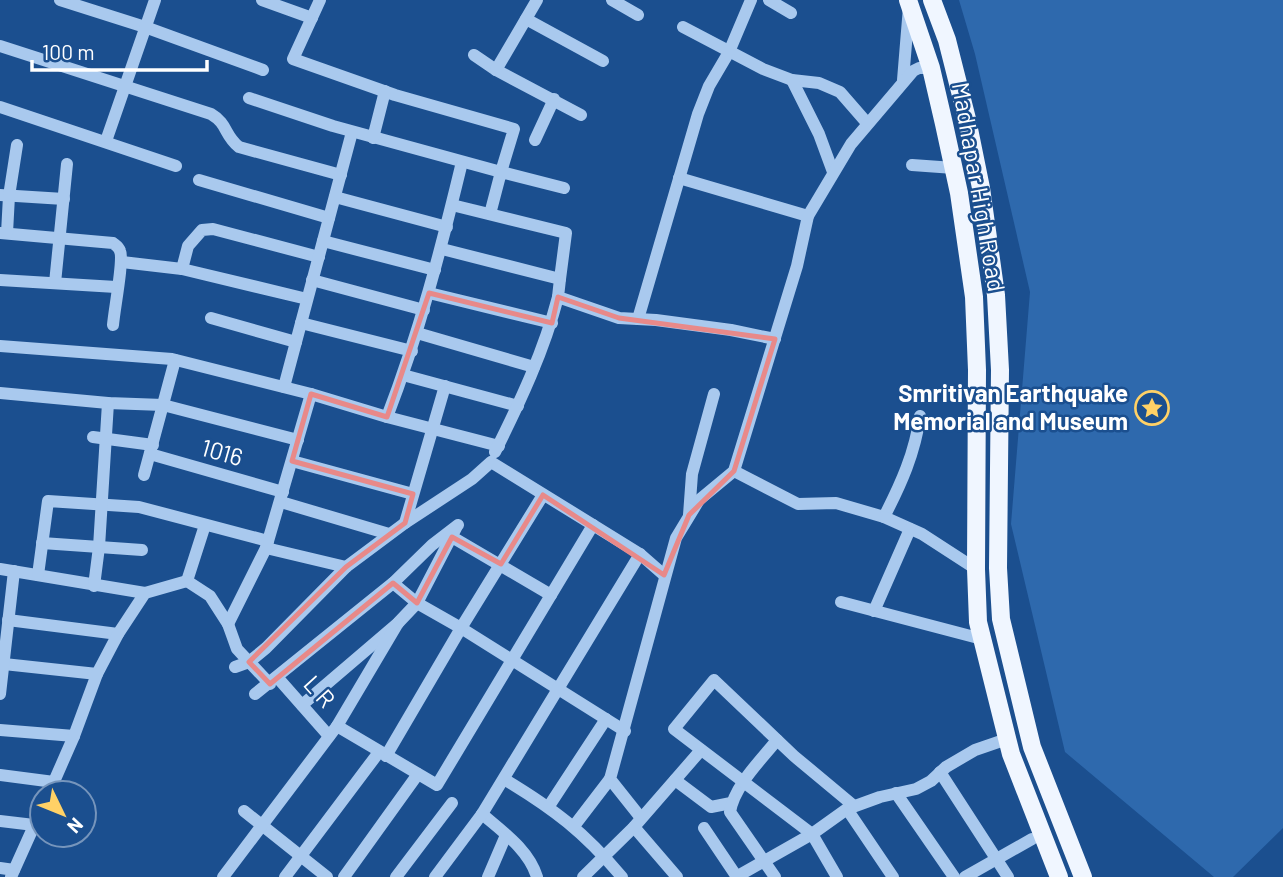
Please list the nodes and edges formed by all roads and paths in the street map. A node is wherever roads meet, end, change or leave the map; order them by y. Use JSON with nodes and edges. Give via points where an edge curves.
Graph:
{"nodes":[{"id":1,"x":60,"y":0,"type":"edge"},
{"id":2,"x":155,"y":0,"type":"edge"},
{"id":3,"x":262,"y":0,"type":"edge"},
{"id":4,"x":320,"y":0,"type":"edge"},
{"id":5,"x":537,"y":0,"type":"edge"},
{"id":6,"x":612,"y":0,"type":"edge"},
{"id":7,"x":751,"y":0,"type":"edge"},
{"id":8,"x":769,"y":0,"type":"edge"},
{"id":9,"x":932,"y":0,"type":"edge"},
{"id":10,"x":908,"y":2,"type":"edge"},
{"id":11,"x":791,"y":13,"type":"dead end"},
{"id":12,"x":638,"y":15,"type":"dead end"},
{"id":13,"x":312,"y":18,"type":"junction"},
{"id":14,"x":526,"y":19,"type":"junction"},
{"id":15,"x":145,"y":27,"type":"junction"},
{"id":16,"x":683,"y":27,"type":"dead end"},
{"id":17,"x":0,"y":46,"type":"edge"},
{"id":18,"x":729,"y":52,"type":"junction"},
{"id":19,"x":474,"y":55,"type":"dead end"},
{"id":20,"x":603,"y":61,"type":"dead end"},
{"id":21,"x":931,"y":68,"type":"junction"},
{"id":22,"x":263,"y":70,"type":"dead end"},
{"id":23,"x":496,"y":70,"type":"junction"},
{"id":24,"x":792,"y":80,"type":"junction"},
{"id":25,"x":903,"y":80,"type":"junction"},
{"id":26,"x":125,"y":85,"type":"junction"},
{"id":27,"x":384,"y":91,"type":"junction"},
{"id":28,"x":249,"y":98,"type":"dead end"},
{"id":29,"x":554,"y":99,"type":"junction"},
{"id":30,"x":0,"y":107,"type":"edge"},
{"id":31,"x":581,"y":116,"type":"dead end"},
{"id":32,"x":867,"y":122,"type":"junction"},
{"id":33,"x":352,"y":132,"type":"junction"},
{"id":34,"x":373,"y":138,"type":"junction"},
{"id":35,"x":535,"y":140,"type":"dead end"},
{"id":36,"x":106,"y":141,"type":"junction"},
{"id":37,"x":17,"y":145,"type":"dead end"},
{"id":38,"x":462,"y":162,"type":"junction"},
{"id":39,"x":68,"y":164,"type":"dead end"},
{"id":40,"x":912,"y":164,"type":"dead end"},
{"id":41,"x":176,"y":166,"type":"dead end"},
{"id":42,"x":954,"y":168,"type":"junction"},
{"id":43,"x":501,"y":172,"type":"junction"},
{"id":44,"x":833,"y":172,"type":"junction"},
{"id":45,"x":341,"y":175,"type":"junction"},
{"id":46,"x":679,"y":178,"type":"junction"},
{"id":47,"x":199,"y":180,"type":"dead end"},
{"id":48,"x":564,"y":188,"type":"dead end"},
{"id":49,"x":5,"y":196,"type":"edge"},
{"id":50,"x":335,"y":197,"type":"junction"},
{"id":51,"x":64,"y":199,"type":"junction"},
{"id":52,"x":452,"y":205,"type":"junction"},
{"id":53,"x":490,"y":214,"type":"junction"},
{"id":54,"x":808,"y":216,"type":"junction"},
{"id":55,"x":329,"y":218,"type":"junction"},
{"id":56,"x":447,"y":228,"type":"junction"},
{"id":57,"x":4,"y":233,"type":"edge"},
{"id":58,"x":58,"y":238,"type":"junction"},
{"id":59,"x":323,"y":241,"type":"junction"},
{"id":60,"x":442,"y":249,"type":"junction"},
{"id":61,"x":319,"y":257,"type":"junction"},
{"id":62,"x":122,"y":261,"type":"junction"},
{"id":63,"x":182,"y":269,"type":"junction"},
{"id":64,"x":435,"y":270,"type":"junction"},
{"id":65,"x":561,"y":279,"type":"junction"},
{"id":66,"x":0,"y":280,"type":"edge"},
{"id":67,"x":312,"y":280,"type":"junction"},
{"id":68,"x":55,"y":283,"type":"junction"},
{"id":69,"x":116,"y":287,"type":"junction"},
{"id":70,"x":429,"y":293,"type":"junction"},
{"id":71,"x":558,"y":297,"type":"junction"},
{"id":72,"x":307,"y":299,"type":"junction"},
{"id":73,"x":424,"y":310,"type":"junction"},
{"id":74,"x":211,"y":318,"type":"dead end"},
{"id":75,"x":638,"y":319,"type":"junction"},
{"id":76,"x":301,"y":323,"type":"junction"},
{"id":77,"x":552,"y":323,"type":"junction"},
{"id":78,"x":113,"y":325,"type":"dead end"},
{"id":79,"x":417,"y":333,"type":"junction"},
{"id":80,"x":775,"y":340,"type":"junction"},
{"id":81,"x":296,"y":342,"type":"junction"},
{"id":82,"x":0,"y":346,"type":"edge"},
{"id":83,"x":412,"y":351,"type":"junction"},
{"id":84,"x":175,"y":360,"type":"junction"},
{"id":85,"x":534,"y":367,"type":"junction"},
{"id":86,"x":403,"y":375,"type":"junction"},
{"id":87,"x":445,"y":386,"type":"junction"},
{"id":88,"x":284,"y":387,"type":"junction"},
{"id":89,"x":0,"y":393,"type":"edge"},
{"id":90,"x":311,"y":394,"type":"junction"},
{"id":91,"x":714,"y":394,"type":"dead end"},
{"id":92,"x":108,"y":403,"type":"junction"},
{"id":93,"x":163,"y":405,"type":"junction"},
{"id":94,"x":518,"y":406,"type":"junction"},
{"id":95,"x":920,"y":416,"type":"dead end"},
{"id":96,"x":387,"y":417,"type":"junction"},
{"id":97,"x":433,"y":428,"type":"junction"},
{"id":98,"x":99,"y":438,"type":"junction"},
{"id":99,"x":298,"y":440,"type":"junction"},
{"id":100,"x":499,"y":446,"type":"junction"},
{"id":101,"x":151,"y":449,"type":"junction"},
{"id":102,"x":292,"y":461,"type":"junction"},
{"id":103,"x":491,"y":462,"type":"junction"},
{"id":104,"x":734,"y":471,"type":"junction"},
{"id":105,"x":144,"y":475,"type":"dead end"},
{"id":106,"x":413,"y":494,"type":"junction"},
{"id":107,"x":543,"y":495,"type":"junction"},
{"id":108,"x":282,"y":497,"type":"junction"},
{"id":109,"x":102,"y":505,"type":"junction"},
{"id":110,"x":689,"y":515,"type":"junction"},
{"id":111,"x":884,"y":517,"type":"junction"},
{"id":112,"x":405,"y":523,"type":"junction"},
{"id":113,"x":205,"y":524,"type":"junction"},
{"id":114,"x":593,"y":525,"type":"junction"},
{"id":115,"x":910,"y":529,"type":"junction"},
{"id":116,"x":389,"y":534,"type":"junction"},
{"id":117,"x":452,"y":537,"type":"junction"},
{"id":118,"x":42,"y":543,"type":"junction"},
{"id":119,"x":267,"y":544,"type":"junction"},
{"id":120,"x":99,"y":547,"type":"junction"},
{"id":121,"x":142,"y":550,"type":"dead end"},
{"id":122,"x":640,"y":554,"type":"junction"},
{"id":123,"x":501,"y":564,"type":"junction"},
{"id":124,"x":346,"y":568,"type":"junction"},
{"id":125,"x":0,"y":569,"type":"edge"},
{"id":126,"x":976,"y":569,"type":"junction"},
{"id":127,"x":14,"y":571,"type":"junction"},
{"id":128,"x":38,"y":575,"type":"junction"},
{"id":129,"x":664,"y":575,"type":"junction"},
{"id":130,"x":187,"y":580,"type":"junction"},
{"id":131,"x":393,"y":583,"type":"junction"},
{"id":132,"x":94,"y":586,"type":"junction"},
{"id":133,"x":145,"y":593,"type":"junction"},
{"id":134,"x":6,"y":595,"type":"edge"},
{"id":135,"x":551,"y":595,"type":"junction"},
{"id":136,"x":841,"y":602,"type":"dead end"},
{"id":137,"x":417,"y":603,"type":"junction"},
{"id":138,"x":874,"y":611,"type":"junction"},
{"id":139,"x":8,"y":620,"type":"junction"},
{"id":140,"x":398,"y":623,"type":"junction"},
{"id":141,"x":228,"y":624,"type":"junction"},
{"id":142,"x":461,"y":628,"type":"junction"},
{"id":143,"x":118,"y":634,"type":"junction"},
{"id":144,"x":3,"y":639,"type":"edge"},
{"id":145,"x":982,"y":639,"type":"junction"},
{"id":146,"x":511,"y":660,"type":"junction"},
{"id":147,"x":249,"y":662,"type":"junction"},
{"id":148,"x":4,"y":664,"type":"junction"},
{"id":149,"x":235,"y":667,"type":"dead end"},
{"id":150,"x":97,"y":674,"type":"junction"},
{"id":151,"x":273,"y":681,"type":"junction"},
{"id":152,"x":0,"y":686,"type":"edge"},
{"id":153,"x":558,"y":689,"type":"junction"},
{"id":154,"x":0,"y":694,"type":"edge"},
{"id":155,"x":256,"y":694,"type":"dead end"},
{"id":156,"x":302,"y":705,"type":"junction"},
{"id":157,"x":606,"y":719,"type":"junction"},
{"id":158,"x":0,"y":730,"type":"edge"},
{"id":159,"x":333,"y":731,"type":"junction"},
{"id":160,"x":625,"y":731,"type":"junction"},
{"id":161,"x":74,"y":736,"type":"junction"},
{"id":162,"x":1007,"y":739,"type":"junction"},
{"id":163,"x":777,"y":740,"type":"junction"},
{"id":164,"x":701,"y":750,"type":"junction"},
{"id":165,"x":383,"y":754,"type":"junction"},
{"id":166,"x":940,"y":772,"type":"junction"},
{"id":167,"x":0,"y":775,"type":"edge"},
{"id":168,"x":418,"y":775,"type":"junction"},
{"id":169,"x":55,"y":779,"type":"edge"},
{"id":170,"x":504,"y":779,"type":"junction"},
{"id":171,"x":610,"y":779,"type":"junction"},
{"id":172,"x":676,"y":780,"type":"junction"},
{"id":173,"x":28,"y":782,"type":"edge"},
{"id":174,"x":744,"y":782,"type":"junction"},
{"id":175,"x":896,"y":793,"type":"junction"},
{"id":176,"x":452,"y":803,"type":"dead end"},
{"id":177,"x":731,"y":803,"type":"junction"},
{"id":178,"x":549,"y":806,"type":"junction"},
{"id":179,"x":850,"y":808,"type":"junction"},
{"id":180,"x":244,"y":811,"type":"dead end"},
{"id":181,"x":482,"y":814,"type":"junction"},
{"id":182,"x":0,"y":821,"type":"edge"},
{"id":183,"x":637,"y":823,"type":"junction"},
{"id":184,"x":28,"y":824,"type":"edge"},
{"id":185,"x":261,"y":825,"type":"junction"},
{"id":186,"x":574,"y":826,"type":"junction"},
{"id":187,"x":704,"y":828,"type":"dead end"},
{"id":188,"x":812,"y":834,"type":"junction"},
{"id":189,"x":506,"y":835,"type":"junction"},
{"id":190,"x":28,"y":838,"type":"edge"},
{"id":191,"x":1032,"y":839,"type":"dead end"},
{"id":192,"x":301,"y":856,"type":"junction"},
{"id":193,"x":604,"y":856,"type":"junction"},
{"id":194,"x":996,"y":858,"type":"junction"},
{"id":195,"x":764,"y":860,"type":"junction"},
{"id":196,"x":0,"y":868,"type":"edge"},
{"id":197,"x":12,"y":874,"type":"edge"},
{"id":198,"x":223,"y":877,"type":"edge"},
{"id":199,"x":285,"y":877,"type":"edge"},
{"id":200,"x":327,"y":877,"type":"edge"},
{"id":201,"x":344,"y":877,"type":"edge"},
{"id":202,"x":396,"y":877,"type":"edge"},
{"id":203,"x":435,"y":877,"type":"edge"},
{"id":204,"x":488,"y":877,"type":"edge"},
{"id":205,"x":537,"y":877,"type":"edge"},
{"id":206,"x":583,"y":877,"type":"edge"},
{"id":207,"x":622,"y":877,"type":"edge"},
{"id":208,"x":677,"y":877,"type":"edge"},
{"id":209,"x":737,"y":877,"type":"edge"},
{"id":210,"x":775,"y":877,"type":"edge"},
{"id":211,"x":837,"y":877,"type":"edge"},
{"id":212,"x":893,"y":877,"type":"edge"},
{"id":213,"x":954,"y":877,"type":"edge"},
{"id":214,"x":965,"y":877,"type":"edge"},
{"id":215,"x":1008,"y":877,"type":"edge"},
{"id":216,"x":1059,"y":877,"type":"edge"},
{"id":217,"x":1083,"y":877,"type":"edge"}],
"edges":[{"from":1,"to":15,"type":"street"},
{"from":2,"to":15,"type":"street"},
{"from":3,"to":13,"type":"street"},
{"from":4,"to":13,"type":"street"},
{"from":5,"to":14,"type":"street"},
{"from":6,"to":12,"type":"street"},
{"from":7,"to":18,"type":"street"},
{"from":8,"to":11,"type":"street"},
{"from":9,"to":217,"type":"main road","via":[[967,119],[996,295],[1001,618],[1032,747]]},
{"from":10,"to":21,"type":"main road","name":"Madhapar High Road"},
{"from":10,"to":25,"type":"street"},
{"from":13,"to":27,"type":"street","via":[[293,59]]},
{"from":14,"to":20,"type":"street"},
{"from":14,"to":23,"type":"street"},
{"from":15,"to":22,"type":"street"},
{"from":15,"to":26,"type":"street"},
{"from":16,"to":18,"type":"street"},
{"from":17,"to":26,"type":"street"},
{"from":18,"to":24,"type":"street"},
{"from":18,"to":46,"type":"street","via":[[709,86]]},
{"from":19,"to":23,"type":"street"},
{"from":21,"to":25,"type":"street","via":[[919,68]]},
{"from":21,"to":42,"type":"main road","name":"Madhapar High Road"},
{"from":23,"to":29,"type":"street"},
{"from":24,"to":32,"type":"street","via":[[819,83],[840,93]]},
{"from":24,"to":44,"type":"street"},
{"from":25,"to":32,"type":"street"},
{"from":26,"to":36,"type":"street"},
{"from":26,"to":45,"type":"street","via":[[211,114],[239,147]]},
{"from":27,"to":34,"type":"street"},
{"from":27,"to":43,"type":"street","via":[[514,129]]},
{"from":28,"to":33,"type":"street"},
{"from":29,"to":31,"type":"street"},
{"from":29,"to":35,"type":"street"},
{"from":30,"to":36,"type":"street"},
{"from":32,"to":44,"type":"street"},
{"from":33,"to":34,"type":"street"},
{"from":33,"to":45,"type":"street"},
{"from":34,"to":38,"type":"street"},
{"from":36,"to":41,"type":"street"},
{"from":37,"to":49,"type":"street"},
{"from":38,"to":43,"type":"street"},
{"from":38,"to":52,"type":"street"},
{"from":39,"to":51,"type":"street"},
{"from":40,"to":42,"type":"street"},
{"from":42,"to":126,"type":"main road","name":"Madhapar High Road","via":[[974,297]]},
{"from":43,"to":48,"type":"street"},
{"from":43,"to":53,"type":"street"},
{"from":44,"to":54,"type":"street"},
{"from":45,"to":50,"type":"street"},
{"from":46,"to":54,"type":"street"},
{"from":46,"to":75,"type":"street"},
{"from":47,"to":55,"type":"street"},
{"from":49,"to":51,"type":"street"},
{"from":49,"to":57,"type":"street"},
{"from":50,"to":55,"type":"street"},
{"from":50,"to":56,"type":"street"},
{"from":51,"to":58,"type":"street"},
{"from":52,"to":53,"type":"street"},
{"from":52,"to":56,"type":"street"},
{"from":53,"to":65,"type":"street","via":[[566,233]]},
{"from":54,"to":80,"type":"street"},
{"from":55,"to":59,"type":"street"},
{"from":56,"to":60,"type":"street"},
{"from":57,"to":58,"type":"street"},
{"from":58,"to":62,"type":"street","via":[[113,243],[120,249]]},
{"from":58,"to":68,"type":"street"},
{"from":59,"to":61,"type":"street"},
{"from":59,"to":64,"type":"street"},
{"from":60,"to":64,"type":"street"},
{"from":60,"to":65,"type":"street"},
{"from":61,"to":63,"type":"street","via":[[213,229],[202,230],[188,246]]},
{"from":61,"to":67,"type":"street"},
{"from":62,"to":63,"type":"street"},
{"from":62,"to":69,"type":"street"},
{"from":63,"to":72,"type":"street"},
{"from":64,"to":70,"type":"street"},
{"from":65,"to":71,"type":"street"},
{"from":66,"to":68,"type":"street"},
{"from":67,"to":72,"type":"street"},
{"from":67,"to":73,"type":"street"},
{"from":68,"to":69,"type":"street"},
{"from":69,"to":78,"type":"street"},
{"from":70,"to":73,"type":"street"},
{"from":70,"to":77,"type":"street"},
{"from":71,"to":75,"type":"street","via":[[619,318]]},
{"from":71,"to":77,"type":"street"},
{"from":72,"to":76,"type":"street"},
{"from":73,"to":79,"type":"street"},
{"from":74,"to":81,"type":"street"},
{"from":75,"to":80,"type":"street"},
{"from":76,"to":81,"type":"street"},
{"from":76,"to":83,"type":"street"},
{"from":77,"to":85,"type":"street"},
{"from":79,"to":83,"type":"street"},
{"from":79,"to":85,"type":"street"},
{"from":80,"to":104,"type":"street"},
{"from":81,"to":88,"type":"street"},
{"from":82,"to":84,"type":"street"},
{"from":83,"to":86,"type":"street"},
{"from":84,"to":88,"type":"street"},
{"from":84,"to":93,"type":"street"},
{"from":85,"to":94,"type":"street"},
{"from":86,"to":87,"type":"street"},
{"from":86,"to":96,"type":"street"},
{"from":87,"to":94,"type":"street"},
{"from":87,"to":97,"type":"street"},
{"from":88,"to":90,"type":"street"},
{"from":89,"to":92,"type":"street"},
{"from":90,"to":96,"type":"street"},
{"from":90,"to":99,"type":"street"},
{"from":91,"to":110,"type":"street","via":[[692,474]]},
{"from":92,"to":93,"type":"street"},
{"from":92,"to":98,"type":"street"},
{"from":93,"to":99,"type":"street"},
{"from":93,"to":101,"type":"street"},
{"from":94,"to":100,"type":"street"},
{"from":95,"to":111,"type":"street","via":[[906,474]]},
{"from":96,"to":97,"type":"street"},
{"from":97,"to":100,"type":"street"},
{"from":97,"to":106,"type":"street"},
{"from":98,"to":101,"type":"street","name":"1016"},
{"from":98,"to":109,"type":"street"},
{"from":99,"to":102,"type":"street"},
{"from":100,"to":103,"type":"street"},
{"from":101,"to":105,"type":"street"},
{"from":101,"to":108,"type":"street","name":"1016"},
{"from":102,"to":106,"type":"street"},
{"from":102,"to":108,"type":"street"},
{"from":103,"to":107,"type":"street"},
{"from":103,"to":112,"type":"street"},
{"from":104,"to":110,"type":"street","via":[[699,500]]},
{"from":104,"to":111,"type":"street","via":[[798,504],[836,503]]},
{"from":106,"to":112,"type":"street"},
{"from":107,"to":114,"type":"street"},
{"from":107,"to":123,"type":"street"},
{"from":108,"to":116,"type":"street","name":"1016"},
{"from":108,"to":119,"type":"street"},
{"from":109,"to":113,"type":"street","via":[[139,507]]},
{"from":109,"to":118,"type":"street","via":[[48,501]]},
{"from":109,"to":120,"type":"street"},
{"from":110,"to":129,"type":"street"},
{"from":111,"to":115,"type":"street"},
{"from":112,"to":116,"type":"street"},
{"from":113,"to":119,"type":"street"},
{"from":113,"to":130,"type":"street"},
{"from":114,"to":122,"type":"street"},
{"from":114,"to":135,"type":"street"},
{"from":115,"to":126,"type":"street"},
{"from":115,"to":138,"type":"street"},
{"from":116,"to":124,"type":"street"},
{"from":117,"to":123,"type":"street"},
{"from":117,"to":131,"type":"street","via":[[458,525]]},
{"from":117,"to":137,"type":"street"},
{"from":118,"to":120,"type":"street"},
{"from":118,"to":128,"type":"street"},
{"from":119,"to":124,"type":"street"},
{"from":119,"to":141,"type":"street"},
{"from":120,"to":121,"type":"street"},
{"from":120,"to":132,"type":"street"},
{"from":122,"to":129,"type":"street"},
{"from":122,"to":153,"type":"street"},
{"from":123,"to":135,"type":"street"},
{"from":123,"to":142,"type":"street"},
{"from":124,"to":147,"type":"street"},
{"from":125,"to":127,"type":"street"},
{"from":126,"to":145,"type":"main road","name":"Madhapar High Road"},
{"from":127,"to":128,"type":"street"},
{"from":127,"to":134,"type":"street"},
{"from":128,"to":132,"type":"street"},
{"from":129,"to":160,"type":"street"},
{"from":130,"to":133,"type":"street"},
{"from":130,"to":141,"type":"street","name":"L R","via":[[210,596]]},
{"from":131,"to":137,"type":"street"},
{"from":131,"to":151,"type":"street"},
{"from":132,"to":133,"type":"street"},
{"from":133,"to":143,"type":"street"},
{"from":134,"to":139,"type":"street"},
{"from":135,"to":146,"type":"street"},
{"from":136,"to":138,"type":"street"},
{"from":137,"to":140,"type":"street"},
{"from":137,"to":142,"type":"street"},
{"from":138,"to":145,"type":"street"},
{"from":139,"to":143,"type":"street"},
{"from":139,"to":144,"type":"street"},
{"from":140,"to":156,"type":"street"},
{"from":140,"to":159,"type":"street"},
{"from":141,"to":147,"type":"street","name":"L R","via":[[237,649]]},
{"from":142,"to":146,"type":"street"},
{"from":142,"to":165,"type":"street"},
{"from":143,"to":150,"type":"street"},
{"from":144,"to":148,"type":"street"},
{"from":145,"to":162,"type":"main road","name":"Madhapar High Road"},
{"from":146,"to":153,"type":"street"},
{"from":146,"to":168,"type":"street","via":[[437,785]]},
{"from":147,"to":149,"type":"street"},
{"from":147,"to":151,"type":"street","name":"L R"},
{"from":148,"to":150,"type":"street"},
{"from":148,"to":152,"type":"street"},
{"from":150,"to":161,"type":"street"},
{"from":151,"to":155,"type":"street"},
{"from":151,"to":156,"type":"street","name":"L R"},
{"from":152,"to":154,"type":"street"},
{"from":153,"to":157,"type":"street"},
{"from":153,"to":170,"type":"street"},
{"from":156,"to":159,"type":"street","name":"L R"},
{"from":157,"to":160,"type":"street"},
{"from":157,"to":178,"type":"street"},
{"from":158,"to":161,"type":"street"},
{"from":159,"to":165,"type":"street","name":"L R"},
{"from":159,"to":185,"type":"street"},
{"from":160,"to":171,"type":"street"},
{"from":161,"to":169,"type":"street"},
{"from":162,"to":166,"type":"street","via":[[975,750]]},
{"from":162,"to":216,"type":"main road","name":"Madhapar High Road"},
{"from":163,"to":164,"type":"street","via":[[714,680],[674,729]]},
{"from":163,"to":174,"type":"street"},
{"from":163,"to":179,"type":"street"},
{"from":164,"to":172,"type":"street"},
{"from":164,"to":174,"type":"street"},
{"from":165,"to":168,"type":"street","name":"L R"},
{"from":165,"to":192,"type":"street"},
{"from":166,"to":175,"type":"street","via":[[916,789]]},
{"from":166,"to":194,"type":"street"},
{"from":167,"to":173,"type":"street"},
{"from":168,"to":201,"type":"street"},
{"from":170,"to":178,"type":"street"},
{"from":170,"to":181,"type":"street"},
{"from":171,"to":183,"type":"street"},
{"from":171,"to":186,"type":"street"},
{"from":172,"to":177,"type":"street","via":[[711,807]]},
{"from":172,"to":183,"type":"street"},
{"from":174,"to":177,"type":"street"},
{"from":174,"to":188,"type":"street"},
{"from":175,"to":179,"type":"street"},
{"from":175,"to":213,"type":"street"},
{"from":176,"to":202,"type":"street"},
{"from":177,"to":195,"type":"street","via":[[733,818]]},
{"from":178,"to":186,"type":"street"},
{"from":179,"to":188,"type":"street"},
{"from":179,"to":212,"type":"street"},
{"from":180,"to":185,"type":"street"},
{"from":181,"to":189,"type":"street"},
{"from":181,"to":203,"type":"street"},
{"from":182,"to":184,"type":"street"},
{"from":183,"to":193,"type":"street"},
{"from":183,"to":208,"type":"street"},
{"from":185,"to":192,"type":"street"},
{"from":185,"to":198,"type":"street"},
{"from":186,"to":193,"type":"street"},
{"from":187,"to":209,"type":"street"},
{"from":188,"to":195,"type":"street"},
{"from":188,"to":211,"type":"street"},
{"from":189,"to":204,"type":"street"},
{"from":189,"to":205,"type":"street","via":[[531,861]]},
{"from":190,"to":197,"type":"street"},
{"from":191,"to":194,"type":"street"},
{"from":192,"to":199,"type":"street"},
{"from":192,"to":200,"type":"street"},
{"from":193,"to":206,"type":"street"},
{"from":193,"to":207,"type":"street"},
{"from":194,"to":214,"type":"street"},
{"from":194,"to":215,"type":"street"},
{"from":195,"to":209,"type":"street"},
{"from":195,"to":210,"type":"street"},
{"from":196,"to":197,"type":"street"}]}
